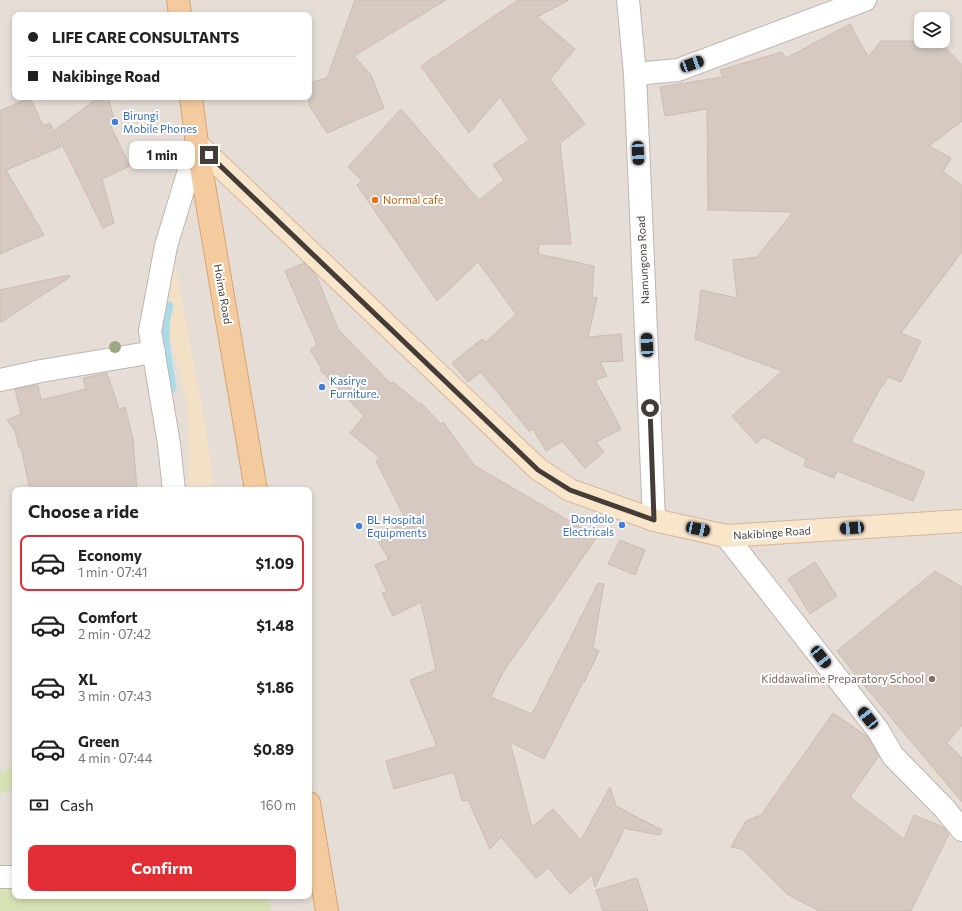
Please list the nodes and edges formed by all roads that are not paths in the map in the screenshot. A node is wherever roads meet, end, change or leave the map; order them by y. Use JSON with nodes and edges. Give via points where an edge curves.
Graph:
{"nodes":[{"id":1,"x":178,"y":0,"type":"edge"},
{"id":2,"x":628,"y":0,"type":"edge"},
{"id":3,"x":865,"y":0,"type":"edge"},
{"id":4,"x":180,"y":12,"type":"edge"},
{"id":5,"x":635,"y":74,"type":"junction"},
{"id":6,"x":191,"y":100,"type":"edge"},
{"id":7,"x":197,"y":144,"type":"junction"},
{"id":8,"x":154,"y":352,"type":"junction"},
{"id":9,"x":0,"y":380,"type":"edge"},
{"id":10,"x":174,"y":487,"type":"edge"},
{"id":11,"x":255,"y":487,"type":"edge"},
{"id":12,"x":654,"y":520,"type":"junction"},
{"id":13,"x":962,"y":521,"type":"edge"},
{"id":14,"x":726,"y":536,"type":"junction"},
{"id":15,"x":962,"y":830,"type":"edge"},
{"id":16,"x":312,"y":836,"type":"edge"},
{"id":17,"x":314,"y":858,"type":"edge"},
{"id":18,"x":0,"y":877,"type":"edge"},
{"id":19,"x":12,"y":877,"type":"edge"},
{"id":20,"x":327,"y":911,"type":"edge"}],
"edges":[{"from":1,"to":4,"type":"main road"},
{"from":2,"to":5,"type":"street","name":"Namungona Road"},
{"from":3,"to":5,"type":"street","via":[[678,70]]},
{"from":5,"to":12,"type":"street","name":"Namungona Road"},
{"from":6,"to":7,"type":"main road","name":"Hoima Road"},
{"from":7,"to":8,"type":"street","via":[[166,246],[150,331]]},
{"from":7,"to":11,"type":"main road","name":"Hoima Road"},
{"from":7,"to":12,"type":"street","name":"Nakibinge Road","via":[[538,470],[570,490]]},
{"from":8,"to":9,"type":"street"},
{"from":8,"to":10,"type":"street"},
{"from":12,"to":14,"type":"street","name":"Nakibinge Road"},
{"from":13,"to":14,"type":"street","name":"Nakibinge Road"},
{"from":14,"to":15,"type":"street","via":[[878,730],[893,756]]},
{"from":16,"to":17,"type":"main road"},
{"from":17,"to":20,"type":"main road"},
{"from":18,"to":19,"type":"street"}]}
